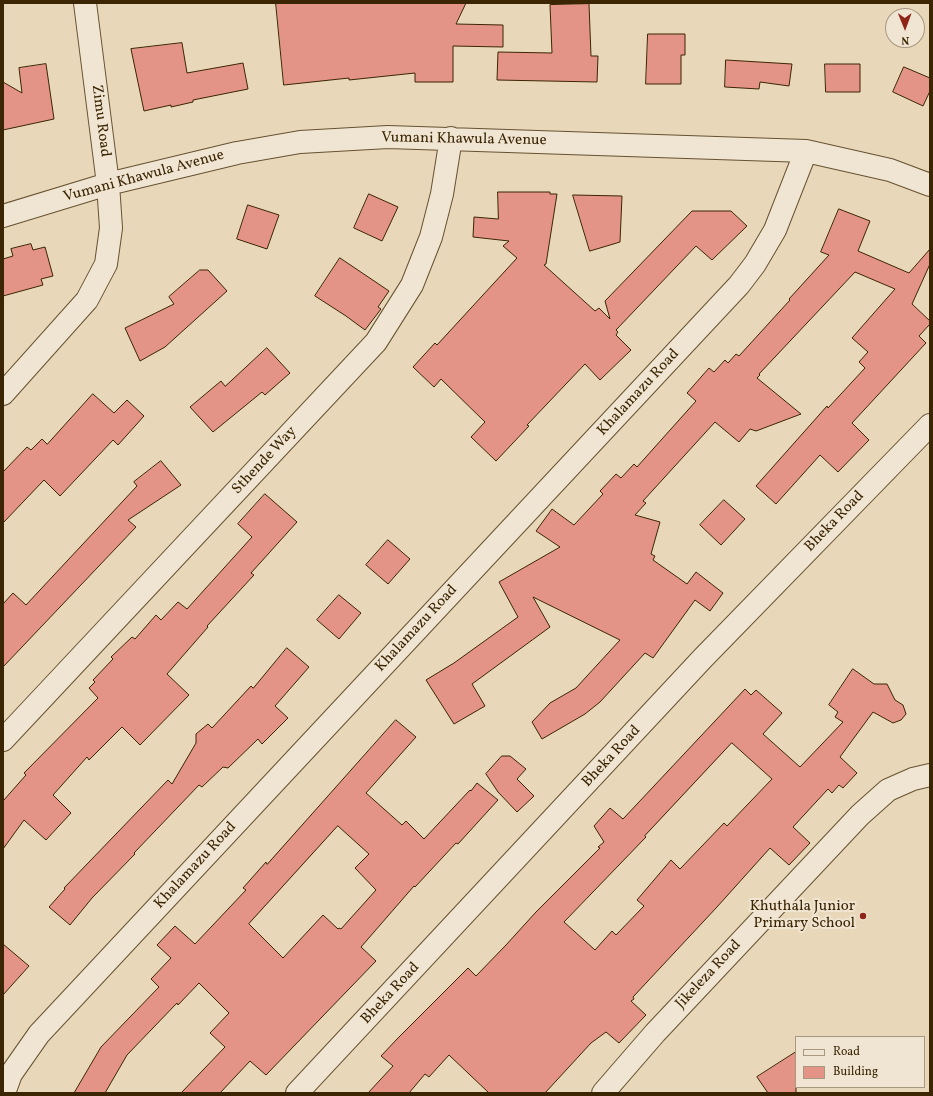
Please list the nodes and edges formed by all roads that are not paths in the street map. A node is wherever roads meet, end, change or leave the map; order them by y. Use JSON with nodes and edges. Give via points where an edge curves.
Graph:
{"nodes":[{"id":1,"x":85,"y":3,"type":"edge"},
{"id":2,"x":451,"y":138,"type":"junction"},
{"id":3,"x":806,"y":151,"type":"junction"},
{"id":4,"x":108,"y":184,"type":"junction"},
{"id":5,"x":930,"y":185,"type":"edge"},
{"id":6,"x":3,"y":216,"type":"edge"},
{"id":7,"x":3,"y":394,"type":"edge"},
{"id":8,"x":930,"y":425,"type":"edge"},
{"id":9,"x":3,"y":740,"type":"edge"},
{"id":10,"x":930,"y":775,"type":"edge"},
{"id":11,"x":4,"y":1093,"type":"edge"},
{"id":12,"x":297,"y":1093,"type":"edge"},
{"id":13,"x":603,"y":1093,"type":"edge"}],
"edges":[{"from":1,"to":4,"type":"street","name":"Zimu Road"},
{"from":2,"to":3,"type":"street","name":"Vumani Khawula Avenue"},
{"from":2,"to":4,"type":"street","name":"Vumani Khawula Avenue","via":[[388,137],[300,142],[237,153]]},
{"from":2,"to":9,"type":"street","name":"Sthende Way","via":[[442,194],[431,237],[412,285],[376,342]]},
{"from":3,"to":5,"type":"street","name":"Vumani Khawula Avenue","via":[[890,170]]},
{"from":3,"to":11,"type":"street","name":"Khalamazu Road","via":[[775,230],[739,285],[39,1034],[12,1074]]},
{"from":4,"to":6,"type":"street","name":"Vumani Khawula Avenue"},
{"from":4,"to":7,"type":"street","name":"Zimu Road","via":[[111,228],[106,264],[87,300]]},
{"from":8,"to":12,"type":"street","name":"Bheka Road","via":[[703,658]]},
{"from":10,"to":13,"type":"street","name":"Jikeleza Road","via":[[888,790],[860,815],[655,1033]]}]}
